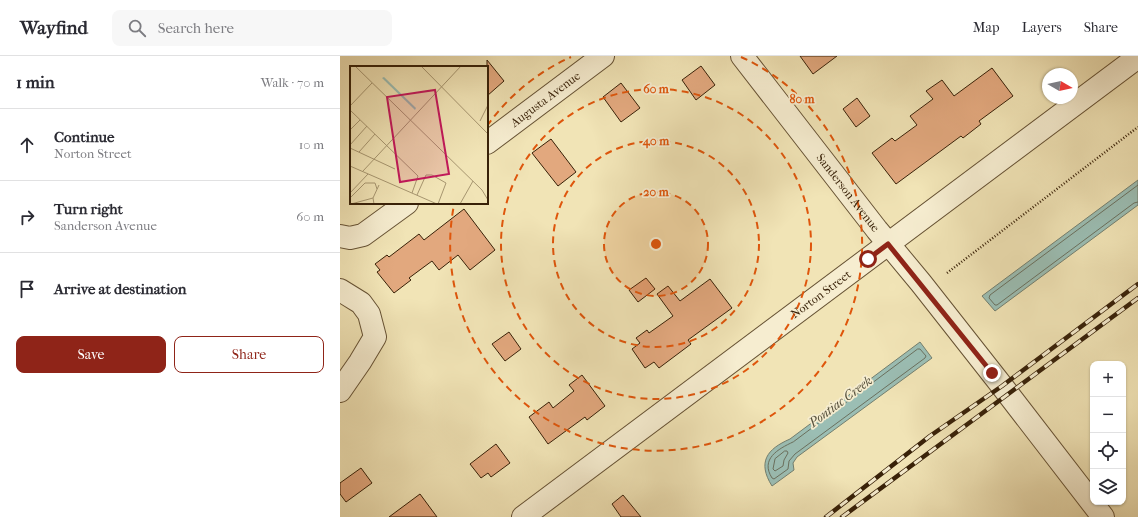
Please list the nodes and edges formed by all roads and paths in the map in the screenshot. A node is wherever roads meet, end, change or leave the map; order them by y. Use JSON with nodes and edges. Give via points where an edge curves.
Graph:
{"nodes":[{"id":1,"x":603,"y":56,"type":"edge"},
{"id":2,"x":742,"y":56,"type":"edge"},
{"id":3,"x":1138,"y":56,"type":"edge"},
{"id":4,"x":1138,"y":127,"type":"edge"},
{"id":5,"x":488,"y":142,"type":"edge"},
{"id":6,"x":406,"y":204,"type":"edge"},
{"id":7,"x":340,"y":236,"type":"edge"},
{"id":8,"x":888,"y":244,"type":"junction"},
{"id":9,"x":946,"y":273,"type":"dead end"},
{"id":10,"x":340,"y":290,"type":"edge"},
{"id":11,"x":340,"y":391,"type":"edge"},
{"id":12,"x":523,"y":517,"type":"edge"},
{"id":13,"x":1103,"y":517,"type":"edge"}],
"edges":[{"from":1,"to":5,"type":"street","name":"Augusta Avenue"},
{"from":2,"to":8,"type":"street","name":"Sanderson Avenue"},
{"from":3,"to":8,"type":"street","name":"Norton Street"},
{"from":4,"to":9,"type":"path"},
{"from":6,"to":7,"type":"street","via":[[363,235],[350,238]]},
{"from":8,"to":12,"type":"street","name":"Norton Street"},
{"from":8,"to":13,"type":"street","name":"Sanderson Avenue","via":[[997,379]]},
{"from":10,"to":11,"type":"street","via":[[361,304],[369,314],[375,337]]}]}
